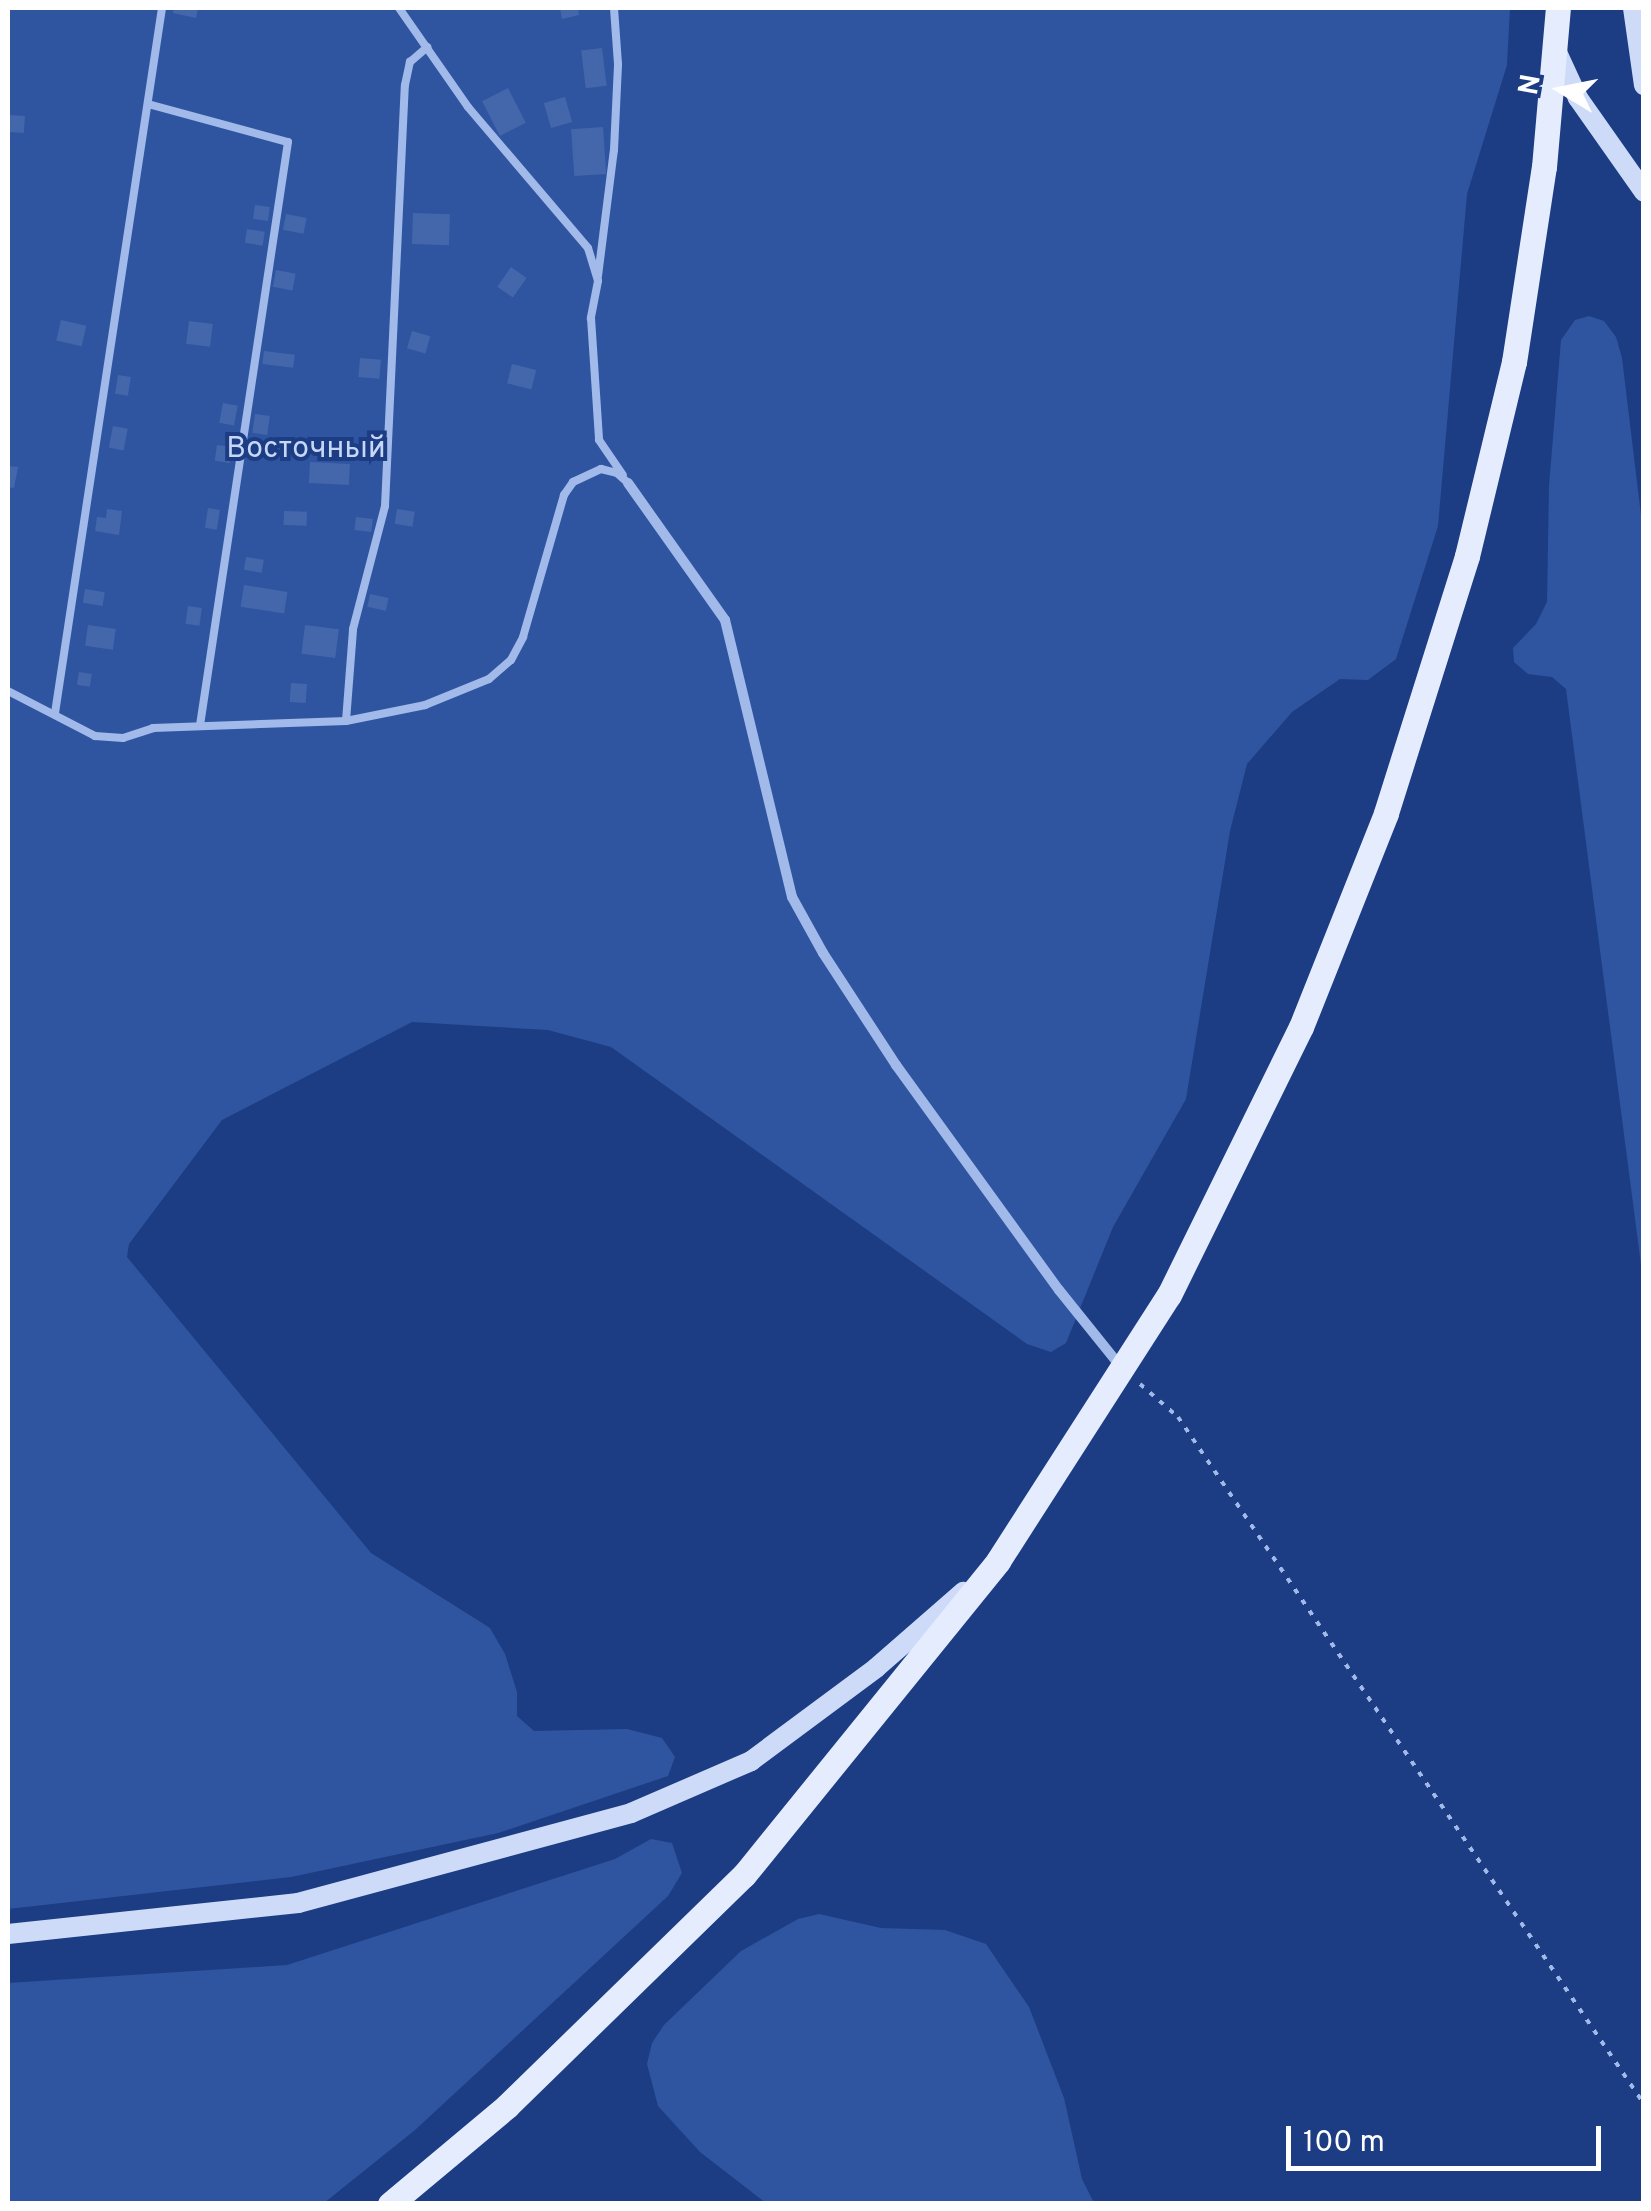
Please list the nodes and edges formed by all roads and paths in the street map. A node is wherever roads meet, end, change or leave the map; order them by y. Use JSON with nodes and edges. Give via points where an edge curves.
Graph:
{"nodes":[{"id":1,"x":162,"y":8,"type":"edge"},
{"id":2,"x":399,"y":8,"type":"edge"},
{"id":3,"x":614,"y":8,"type":"edge"},
{"id":4,"x":1558,"y":8,"type":"edge"},
{"id":5,"x":1633,"y":8,"type":"edge"},
{"id":6,"x":426,"y":47,"type":"junction"},
{"id":7,"x":1556,"y":48,"type":"junction"},
{"id":8,"x":1644,"y":86,"type":"edge"},
{"id":9,"x":148,"y":104,"type":"junction"},
{"id":10,"x":1644,"y":192,"type":"edge"},
{"id":11,"x":598,"y":280,"type":"junction"},
{"id":12,"x":628,"y":483,"type":"junction"},
{"id":13,"x":8,"y":691,"type":"edge"},
{"id":14,"x":55,"y":714,"type":"junction"},
{"id":15,"x":346,"y":720,"type":"junction"},
{"id":16,"x":200,"y":725,"type":"junction"},
{"id":17,"x":1121,"y":1368,"type":"junction"},
{"id":18,"x":998,"y":1561,"type":"junction"},
{"id":19,"x":8,"y":1934,"type":"edge"},
{"id":20,"x":1644,"y":2104,"type":"edge"},
{"id":21,"x":390,"y":2204,"type":"edge"}],
"edges":[{"from":1,"to":9,"type":"lane"},
{"from":2,"to":6,"type":"lane"},
{"from":3,"to":11,"type":"lane","via":[[614,150]]},
{"from":4,"to":7,"type":"main road"},
{"from":5,"to":8,"type":"street"},
{"from":6,"to":11,"type":"lane","via":[[468,107],[571,222]]},
{"from":6,"to":15,"type":"lane","via":[[410,62],[405,85],[386,506],[353,630]]},
{"from":7,"to":10,"type":"street","via":[[1578,98]]},
{"from":7,"to":17,"type":"main road","via":[[1514,362],[1467,556],[1386,813],[1300,1027],[1169,1295]]},
{"from":9,"to":14,"type":"lane"},
{"from":9,"to":16,"type":"lane","via":[[288,142]]},
{"from":11,"to":12,"type":"lane","via":[[590,318],[599,440]]},
{"from":12,"to":15,"type":"lane","via":[[600,469],[573,482],[523,636],[511,660],[489,679],[425,705]]},
{"from":12,"to":17,"type":"street","via":[[726,620],[792,897],[822,953],[919,1097]]},
{"from":13,"to":14,"type":"lane"},
{"from":14,"to":16,"type":"lane","via":[[94,736]]},
{"from":15,"to":16,"type":"lane"},
{"from":17,"to":18,"type":"main road"},
{"from":17,"to":20,"type":"path","via":[[1178,1417]]},
{"from":18,"to":19,"type":"street","via":[[876,1668],[751,1761],[631,1813],[298,1903]]},
{"from":18,"to":21,"type":"main road","via":[[744,1875],[507,2106]]}]}
